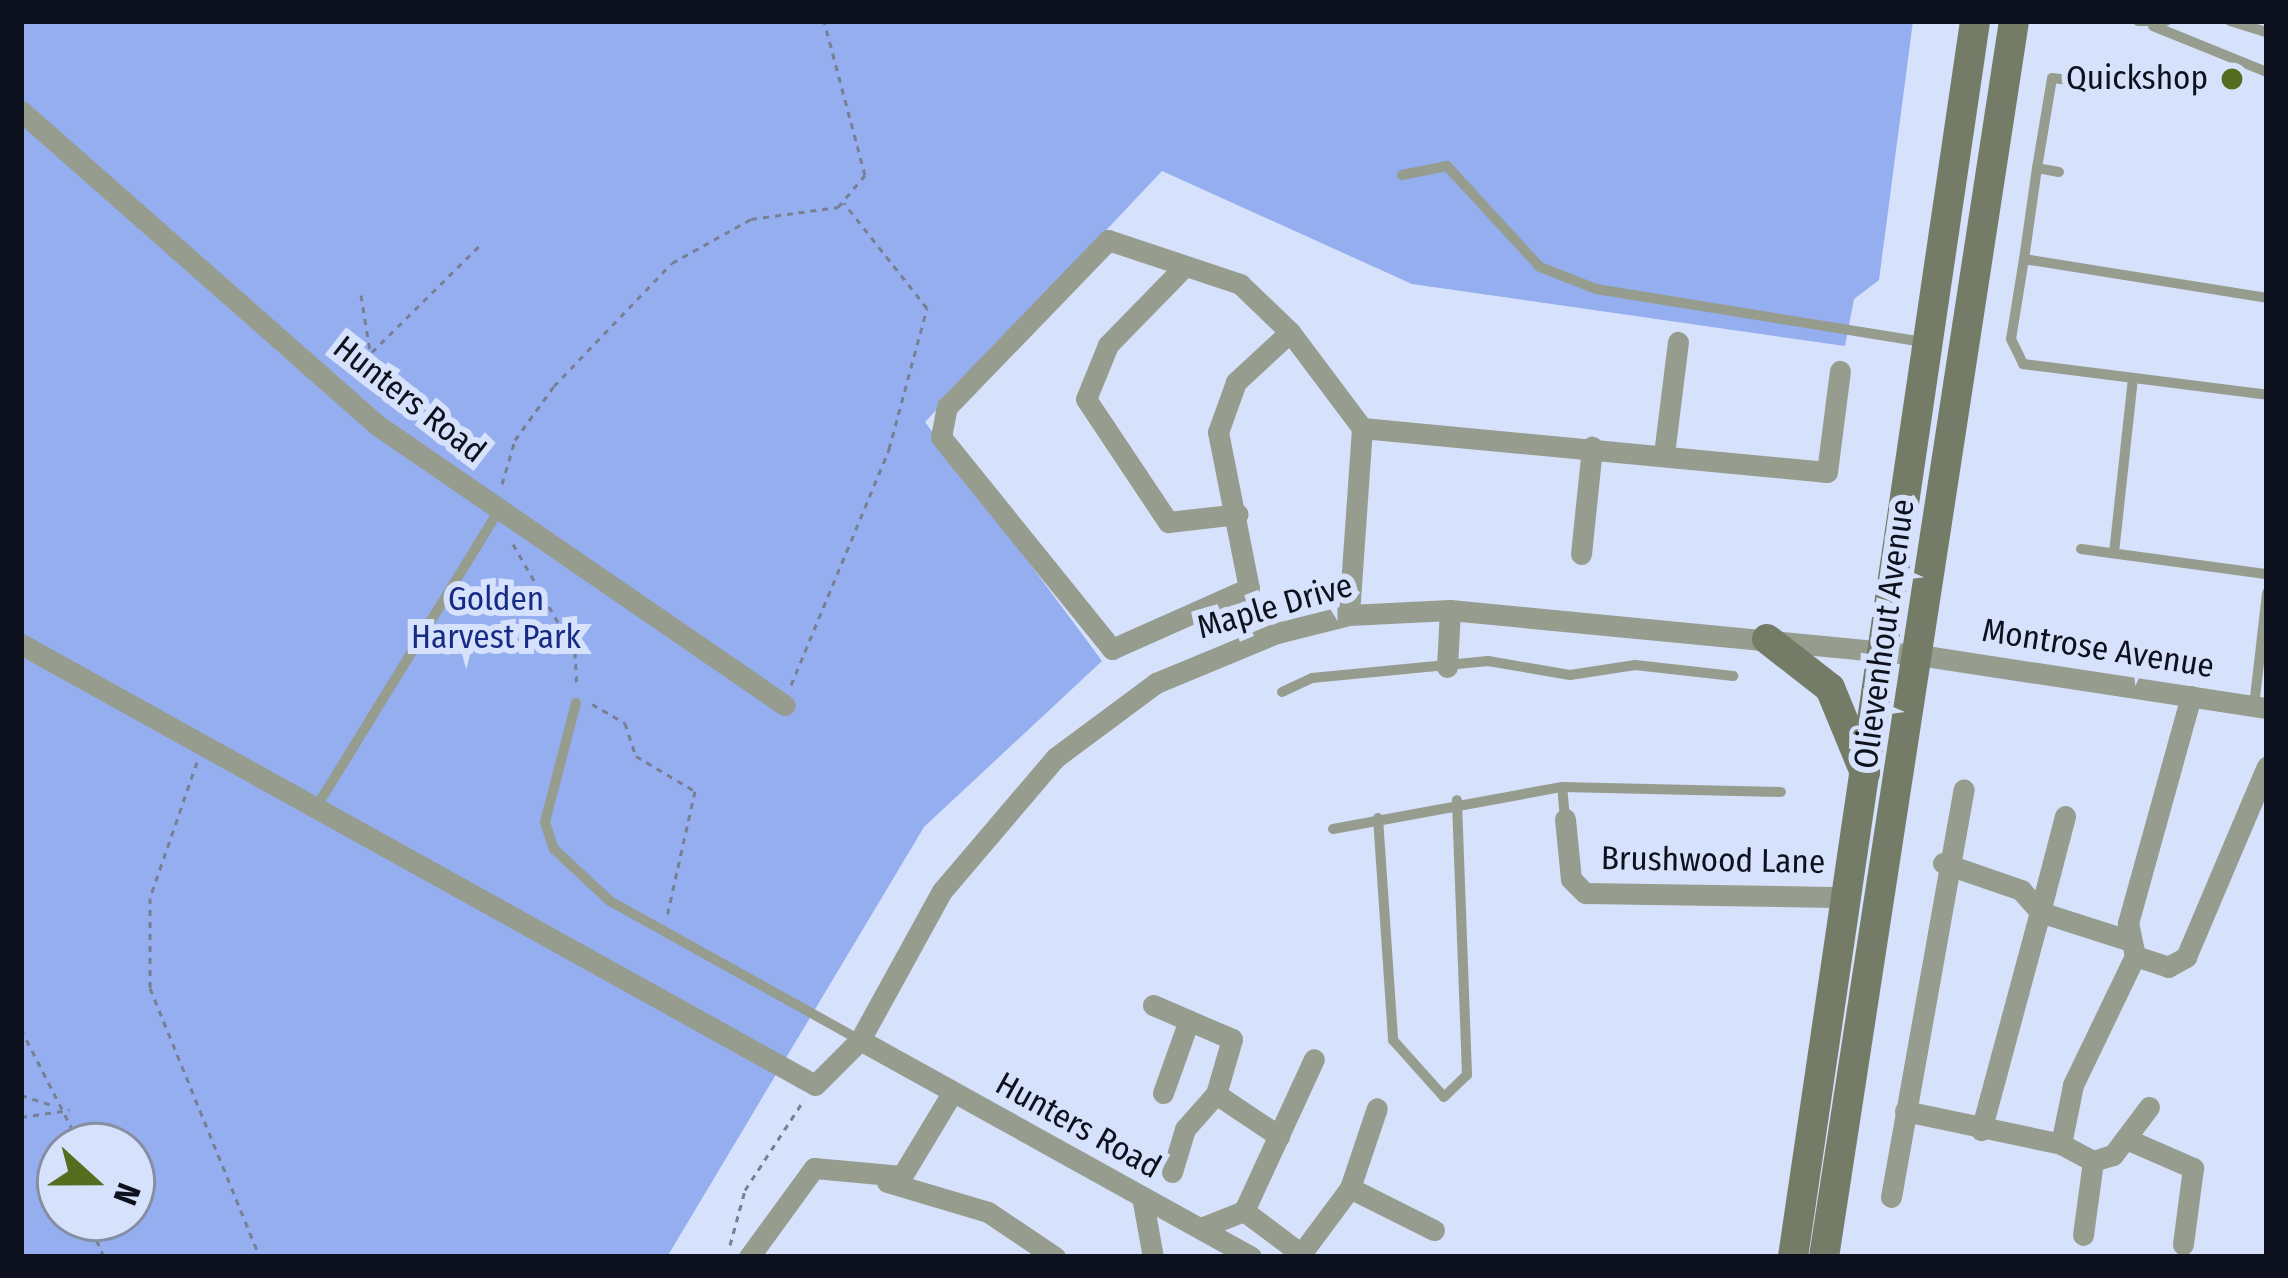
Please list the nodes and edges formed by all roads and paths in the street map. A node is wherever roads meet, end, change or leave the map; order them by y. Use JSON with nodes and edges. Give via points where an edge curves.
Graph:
{"nodes":[{"id":1,"x":824,"y":21,"type":"edge"},
{"id":2,"x":1975,"y":21,"type":"edge"},
{"id":3,"x":2014,"y":21,"type":"edge"},
{"id":4,"x":2138,"y":21,"type":"edge"},
{"id":5,"x":2230,"y":21,"type":"edge"},
{"id":6,"x":2160,"y":23,"type":"edge"},
{"id":7,"x":2267,"y":32,"type":"edge"},
{"id":8,"x":2267,"y":72,"type":"edge"},
{"id":9,"x":2116,"y":86,"type":"dead end"},
{"id":10,"x":21,"y":111,"type":"edge"},
{"id":11,"x":2037,"y":168,"type":"junction"},
{"id":12,"x":2060,"y":172,"type":"dead end"},
{"id":13,"x":1402,"y":175,"type":"dead end"},
{"id":14,"x":843,"y":201,"type":"junction"},
{"id":15,"x":480,"y":244,"type":"dead end"},
{"id":16,"x":2024,"y":259,"type":"junction"},
{"id":17,"x":1184,"y":267,"type":"junction"},
{"id":18,"x":361,"y":295,"type":"dead end"},
{"id":19,"x":2267,"y":298,"type":"edge"},
{"id":20,"x":1291,"y":332,"type":"junction"},
{"id":21,"x":1678,"y":341,"type":"dead end"},
{"id":22,"x":1931,"y":343,"type":"junction"},
{"id":23,"x":372,"y":352,"type":"junction"},
{"id":24,"x":1840,"y":371,"type":"dead end"},
{"id":25,"x":2133,"y":378,"type":"junction"},
{"id":26,"x":2267,"y":395,"type":"edge"},
{"id":27,"x":380,"y":427,"type":"junction"},
{"id":28,"x":1361,"y":428,"type":"junction"},
{"id":29,"x":1592,"y":447,"type":"junction"},
{"id":30,"x":1664,"y":454,"type":"junction"},
{"id":31,"x":499,"y":510,"type":"junction"},
{"id":32,"x":1238,"y":514,"type":"junction"},
{"id":33,"x":2080,"y":549,"type":"dead end"},
{"id":34,"x":2114,"y":553,"type":"junction"},
{"id":35,"x":1581,"y":554,"type":"dead end"},
{"id":36,"x":2267,"y":574,"type":"edge"},
{"id":37,"x":2267,"y":593,"type":"edge"},
{"id":38,"x":1450,"y":610,"type":"junction"},
{"id":39,"x":1349,"y":615,"type":"junction"},
{"id":40,"x":1767,"y":640,"type":"junction"},
{"id":41,"x":21,"y":644,"type":"edge"},
{"id":42,"x":1887,"y":651,"type":"junction"},
{"id":43,"x":1919,"y":655,"type":"junction"},
{"id":44,"x":1448,"y":667,"type":"junction"},
{"id":45,"x":1732,"y":676,"type":"dead end"},
{"id":46,"x":1282,"y":692,"type":"dead end"},
{"id":47,"x":2191,"y":696,"type":"junction"},
{"id":48,"x":576,"y":703,"type":"joint"},
{"id":49,"x":608,"y":705,"type":"dead end"},
{"id":50,"x":785,"y":705,"type":"joint"},
{"id":51,"x":2260,"y":707,"type":"edge"},
{"id":52,"x":203,"y":744,"type":"junction"},
{"id":53,"x":2267,"y":766,"type":"edge"},
{"id":54,"x":1867,"y":779,"type":"junction"},
{"id":55,"x":1562,"y":787,"type":"junction"},
{"id":56,"x":1964,"y":789,"type":"dead end"},
{"id":57,"x":1780,"y":792,"type":"dead end"},
{"id":58,"x":1457,"y":800,"type":"junction"},
{"id":59,"x":317,"y":806,"type":"junction"},
{"id":60,"x":2065,"y":816,"type":"dead end"},
{"id":61,"x":1378,"y":818,"type":"junction"},
{"id":62,"x":1564,"y":819,"type":"joint"},
{"id":63,"x":1333,"y":829,"type":"dead end"},
{"id":64,"x":1943,"y":863,"type":"junction"},
{"id":65,"x":1849,"y":897,"type":"junction"},
{"id":66,"x":2040,"y":912,"type":"junction"},
{"id":67,"x":665,"y":922,"type":"junction"},
{"id":68,"x":2131,"y":948,"type":"junction"},
{"id":69,"x":1153,"y":1005,"type":"dead end"},
{"id":70,"x":1189,"y":1020,"type":"junction"},
{"id":71,"x":21,"y":1029,"type":"edge"},
{"id":72,"x":860,"y":1040,"type":"junction"},
{"id":73,"x":1314,"y":1059,"type":"dead end"},
{"id":74,"x":815,"y":1085,"type":"junction"},
{"id":75,"x":952,"y":1093,"type":"junction"},
{"id":76,"x":1162,"y":1093,"type":"dead end"},
{"id":77,"x":1216,"y":1094,"type":"junction"},
{"id":78,"x":21,"y":1095,"type":"edge"},
{"id":79,"x":52,"y":1106,"type":"junction"},
{"id":80,"x":2150,"y":1107,"type":"dead end"},
{"id":81,"x":1377,"y":1108,"type":"dead end"},
{"id":82,"x":71,"y":1110,"type":"junction"},
{"id":83,"x":1905,"y":1111,"type":"junction"},
{"id":84,"x":21,"y":1117,"type":"edge"},
{"id":85,"x":74,"y":1122,"type":"edge"},
{"id":86,"x":1981,"y":1130,"type":"junction"},
{"id":87,"x":1279,"y":1136,"type":"junction"},
{"id":88,"x":2132,"y":1142,"type":"junction"},
{"id":89,"x":2061,"y":1144,"type":"junction"},
{"id":90,"x":2093,"y":1161,"type":"junction"},
{"id":91,"x":1172,"y":1172,"type":"dead end"},
{"id":92,"x":886,"y":1181,"type":"junction"},
{"id":93,"x":1350,"y":1188,"type":"junction"},
{"id":94,"x":1891,"y":1197,"type":"dead end"},
{"id":95,"x":1143,"y":1202,"type":"junction"},
{"id":96,"x":1244,"y":1211,"type":"junction"},
{"id":97,"x":1201,"y":1228,"type":"junction"},
{"id":98,"x":1434,"y":1229,"type":"dead end"},
{"id":99,"x":2083,"y":1235,"type":"dead end"},
{"id":100,"x":2182,"y":1244,"type":"dead end"},
{"id":101,"x":258,"y":1253,"type":"dead end"},
{"id":102,"x":725,"y":1257,"type":"edge"},
{"id":103,"x":749,"y":1257,"type":"edge"},
{"id":104,"x":1055,"y":1257,"type":"edge"},
{"id":105,"x":1153,"y":1257,"type":"edge"},
{"id":106,"x":1251,"y":1257,"type":"edge"},
{"id":107,"x":1793,"y":1257,"type":"edge"},
{"id":108,"x":1824,"y":1257,"type":"edge"}],
"edges":[{"from":1,"to":14,"type":"path","via":[[865,175]]},
{"from":2,"to":22,"type":"street","name":"Olievenhout Avenue"},
{"from":3,"to":43,"type":"street","name":"Olievenhout Avenue"},
{"from":4,"to":6,"type":"lane"},
{"from":5,"to":7,"type":"lane"},
{"from":6,"to":8,"type":"lane"},
{"from":9,"to":11,"type":"lane","via":[[2052,78]]},
{"from":10,"to":27,"type":"street","name":"Hunters Road"},
{"from":11,"to":12,"type":"lane"},
{"from":11,"to":16,"type":"lane"},
{"from":13,"to":22,"type":"lane","via":[[1447,166],[1540,267],[1596,289]]},
{"from":14,"to":31,"type":"path","via":[[813,216],[751,219],[672,263],[614,315],[515,440]]},
{"from":14,"to":50,"type":"path","via":[[927,308],[890,449]]},
{"from":15,"to":23,"type":"path"},
{"from":16,"to":19,"type":"lane"},
{"from":16,"to":25,"type":"lane","via":[[2012,355]]},
{"from":17,"to":20,"type":"street","via":[[1240,284]]},
{"from":17,"to":32,"type":"street","via":[[1108,345],[1086,399],[1168,522]]},
{"from":17,"to":32,"type":"street","via":[[1102,243],[946,407],[941,437],[1106,647],[1249,588]]},
{"from":18,"to":23,"type":"path"},
{"from":20,"to":28,"type":"street"},
{"from":20,"to":32,"type":"street","via":[[1236,382],[1220,421]]},
{"from":21,"to":30,"type":"street"},
{"from":22,"to":42,"type":"street","name":"Olievenhout Avenue"},
{"from":23,"to":27,"type":"path"},
{"from":24,"to":30,"type":"street","via":[[1827,472]]},
{"from":25,"to":26,"type":"lane"},
{"from":25,"to":34,"type":"lane"},
{"from":27,"to":31,"type":"street","name":"Hunters Road"},
{"from":28,"to":29,"type":"street"},
{"from":28,"to":39,"type":"street"},
{"from":29,"to":30,"type":"street"},
{"from":29,"to":35,"type":"street"},
{"from":31,"to":48,"type":"path","via":[[575,652]]},
{"from":31,"to":50,"type":"street","name":"Hunters Road"},
{"from":31,"to":59,"type":"lane"},
{"from":33,"to":34,"type":"lane"},
{"from":34,"to":36,"type":"lane"},
{"from":37,"to":51,"type":"lane"},
{"from":38,"to":39,"type":"street","name":"Maple Drive"},
{"from":38,"to":40,"type":"street","name":"Maple Drive"},
{"from":38,"to":44,"type":"street"},
{"from":39,"to":72,"type":"street","name":"Maple Drive","via":[[1191,666],[1055,758],[942,891]]},
{"from":40,"to":42,"type":"street","name":"Maple Drive"},
{"from":40,"to":54,"type":"street","via":[[1830,688]]},
{"from":41,"to":52,"type":"street"},
{"from":42,"to":43,"type":"street","name":"Montrose Avenue"},
{"from":42,"to":54,"type":"street","name":"Olievenhout Avenue"},
{"from":43,"to":47,"type":"street","name":"Montrose Avenue"},
{"from":43,"to":108,"type":"street","name":"Olievenhout Avenue"},
{"from":44,"to":45,"type":"lane","via":[[1505,661],[1570,675],[1634,664]]},
{"from":44,"to":46,"type":"lane","via":[[1312,678]]},
{"from":47,"to":51,"type":"street","name":"Montrose Avenue"},
{"from":47,"to":68,"type":"street"},
{"from":48,"to":67,"type":"lane","via":[[545,822],[554,849],[610,901]]},
{"from":49,"to":67,"type":"path","via":[[636,756],[681,778],[699,805]]},
{"from":52,"to":59,"type":"street"},
{"from":52,"to":101,"type":"path","via":[[150,898],[150,988]]},
{"from":53,"to":68,"type":"street","via":[[2186,957],[2168,967]]},
{"from":54,"to":65,"type":"street","name":"Olievenhout Avenue"},
{"from":55,"to":57,"type":"lane"},
{"from":55,"to":58,"type":"lane"},
{"from":55,"to":62,"type":"lane"},
{"from":56,"to":64,"type":"street"},
{"from":58,"to":61,"type":"lane"},
{"from":58,"to":61,"type":"lane","via":[[1467,1075],[1444,1097],[1394,1040]]},
{"from":59,"to":74,"type":"street"},
{"from":60,"to":66,"type":"street"},
{"from":61,"to":63,"type":"lane"},
{"from":62,"to":65,"type":"street","name":"Brushwood Lane","via":[[1570,879],[1585,892]]},
{"from":64,"to":66,"type":"street","via":[[2021,890]]},
{"from":64,"to":83,"type":"street"},
{"from":65,"to":107,"type":"street","name":"Olievenhout Avenue"},
{"from":66,"to":68,"type":"street"},
{"from":66,"to":86,"type":"street"},
{"from":67,"to":72,"type":"lane"},
{"from":68,"to":89,"type":"street","via":[[2073,1085]]},
{"from":69,"to":70,"type":"street"},
{"from":70,"to":76,"type":"street"},
{"from":70,"to":77,"type":"street","via":[[1234,1045]]},
{"from":71,"to":82,"type":"path"},
{"from":72,"to":74,"type":"street"},
{"from":72,"to":75,"type":"street","name":"Hunters Road"},
{"from":73,"to":87,"type":"street"},
{"from":74,"to":102,"type":"path","via":[[746,1190]]},
{"from":75,"to":92,"type":"street","via":[[910,1166]]},
{"from":75,"to":95,"type":"street","name":"Hunters Road"},
{"from":77,"to":87,"type":"street"},
{"from":77,"to":91,"type":"street","via":[[1185,1130]]},
{"from":78,"to":79,"type":"path"},
{"from":79,"to":82,"type":"path"},
{"from":79,"to":84,"type":"path"},
{"from":80,"to":88,"type":"street"},
{"from":81,"to":93,"type":"street"},
{"from":82,"to":85,"type":"path"},
{"from":83,"to":86,"type":"street"},
{"from":83,"to":94,"type":"street"},
{"from":86,"to":89,"type":"street"},
{"from":87,"to":96,"type":"street"},
{"from":88,"to":90,"type":"street"},
{"from":88,"to":100,"type":"street","via":[[2193,1168]]},
{"from":89,"to":90,"type":"street"},
{"from":90,"to":99,"type":"street"},
{"from":92,"to":103,"type":"street","via":[[814,1168]]},
{"from":92,"to":104,"type":"street","via":[[988,1212]]},
{"from":93,"to":96,"type":"street","via":[[1306,1253],[1269,1240]]},
{"from":93,"to":98,"type":"street"},
{"from":95,"to":97,"type":"street","name":"Hunters Road"},
{"from":95,"to":105,"type":"street"},
{"from":96,"to":97,"type":"street"},
{"from":97,"to":106,"type":"street","name":"Hunters Road"}]}
